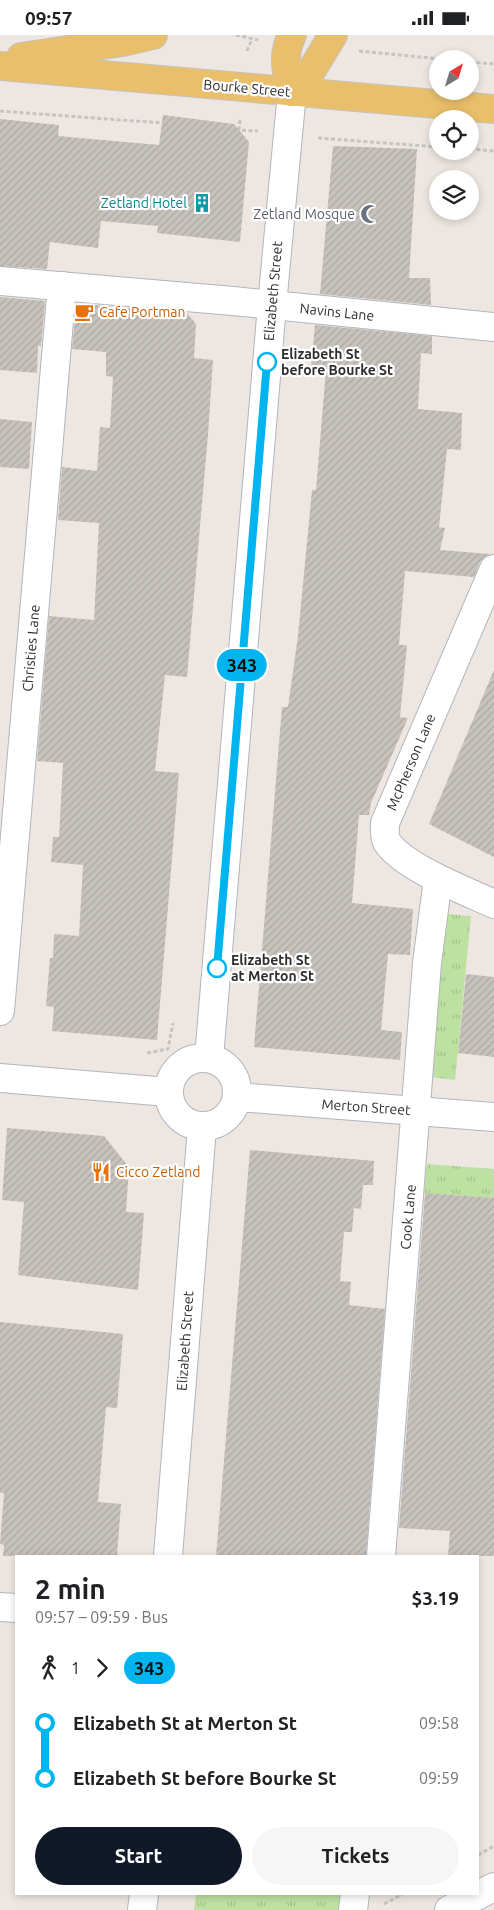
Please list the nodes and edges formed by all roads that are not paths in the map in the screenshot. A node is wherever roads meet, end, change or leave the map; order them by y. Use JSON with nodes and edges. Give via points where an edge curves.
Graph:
{"nodes":[{"id":1,"x":152,"y":35,"type":"edge"},
{"id":2,"x":292,"y":35,"type":"edge"},
{"id":3,"x":333,"y":35,"type":"edge"},
{"id":4,"x":0,"y":60,"type":"edge"},
{"id":5,"x":0,"y":66,"type":"edge"},
{"id":6,"x":292,"y":92,"type":"junction"},
{"id":7,"x":494,"y":109,"type":"edge"},
{"id":8,"x":0,"y":281,"type":"edge"},
{"id":9,"x":62,"y":286,"type":"junction"},
{"id":10,"x":272,"y":305,"type":"junction"},
{"id":11,"x":494,"y":327,"type":"edge"},
{"id":12,"x":494,"y":569,"type":"edge"},
{"id":13,"x":438,"y":879,"type":"junction"},
{"id":14,"x":494,"y":904,"type":"edge"},
{"id":15,"x":0,"y":1011,"type":"edge"},
{"id":16,"x":209,"y":1058,"type":"junction"},
{"id":17,"x":0,"y":1078,"type":"edge"},
{"id":18,"x":168,"y":1092,"type":"junction"},
{"id":19,"x":237,"y":1097,"type":"junction"},
{"id":20,"x":417,"y":1111,"type":"junction"},
{"id":21,"x":494,"y":1117,"type":"edge"},
{"id":22,"x":202,"y":1127,"type":"junction"},
{"id":23,"x":168,"y":1555,"type":"edge"},
{"id":24,"x":381,"y":1555,"type":"edge"},
{"id":25,"x":0,"y":1607,"type":"edge"},
{"id":26,"x":15,"y":1608,"type":"edge"},
{"id":27,"x":494,"y":1887,"type":"edge"},
{"id":28,"x":144,"y":1895,"type":"edge"},
{"id":29,"x":355,"y":1895,"type":"edge"},
{"id":30,"x":479,"y":1895,"type":"edge"},
{"id":31,"x":479,"y":1895,"type":"edge"},
{"id":32,"x":142,"y":1910,"type":"edge"},
{"id":33,"x":353,"y":1910,"type":"edge"},
{"id":34,"x":450,"y":1910,"type":"edge"}],
"edges":[{"from":1,"to":4,"type":"main road"},
{"from":2,"to":6,"type":"main road","name":"Elizabeth Street","via":[[285,59]]},
{"from":3,"to":6,"type":"main road","via":[[310,73]]},
{"from":5,"to":6,"type":"main road","name":"Bourke Street"},
{"from":6,"to":7,"type":"main road","name":"Bourke Street"},
{"from":6,"to":10,"type":"street","name":"Elizabeth Street"},
{"from":8,"to":9,"type":"street","name":"Navins Lane"},
{"from":9,"to":10,"type":"street","name":"Navins Lane"},
{"from":9,"to":15,"type":"street","name":"Christies Lane"},
{"from":10,"to":11,"type":"street","name":"Navins Lane"},
{"from":10,"to":16,"type":"street","name":"Elizabeth Street"},
{"from":12,"to":13,"type":"street","name":"McPherson Lane","via":[[385,823],[386,841],[397,855]]},
{"from":13,"to":14,"type":"street","name":"McPherson Lane"},
{"from":13,"to":20,"type":"street","name":"Cook Lane","via":[[427,963]]},
{"from":16,"to":18,"type":"street","via":[[189,1060],[181,1065],[174,1073]]},
{"from":16,"to":19,"type":"street","via":[[228,1068],[234,1077]]},
{"from":17,"to":18,"type":"street"},
{"from":18,"to":22,"type":"street","via":[[170,1103],[182,1120]]},
{"from":19,"to":20,"type":"street","name":"Merton Street"},
{"from":19,"to":22,"type":"street","via":[[229,1115],[212,1126]]},
{"from":20,"to":21,"type":"street","name":"Merton Street"},
{"from":20,"to":24,"type":"street","name":"Cook Lane"},
{"from":22,"to":23,"type":"street","name":"Elizabeth Street"},
{"from":25,"to":26,"type":"street"},
{"from":27,"to":30,"type":"street"},
{"from":28,"to":32,"type":"street"},
{"from":29,"to":33,"type":"street"},
{"from":31,"to":34,"type":"street"}]}
